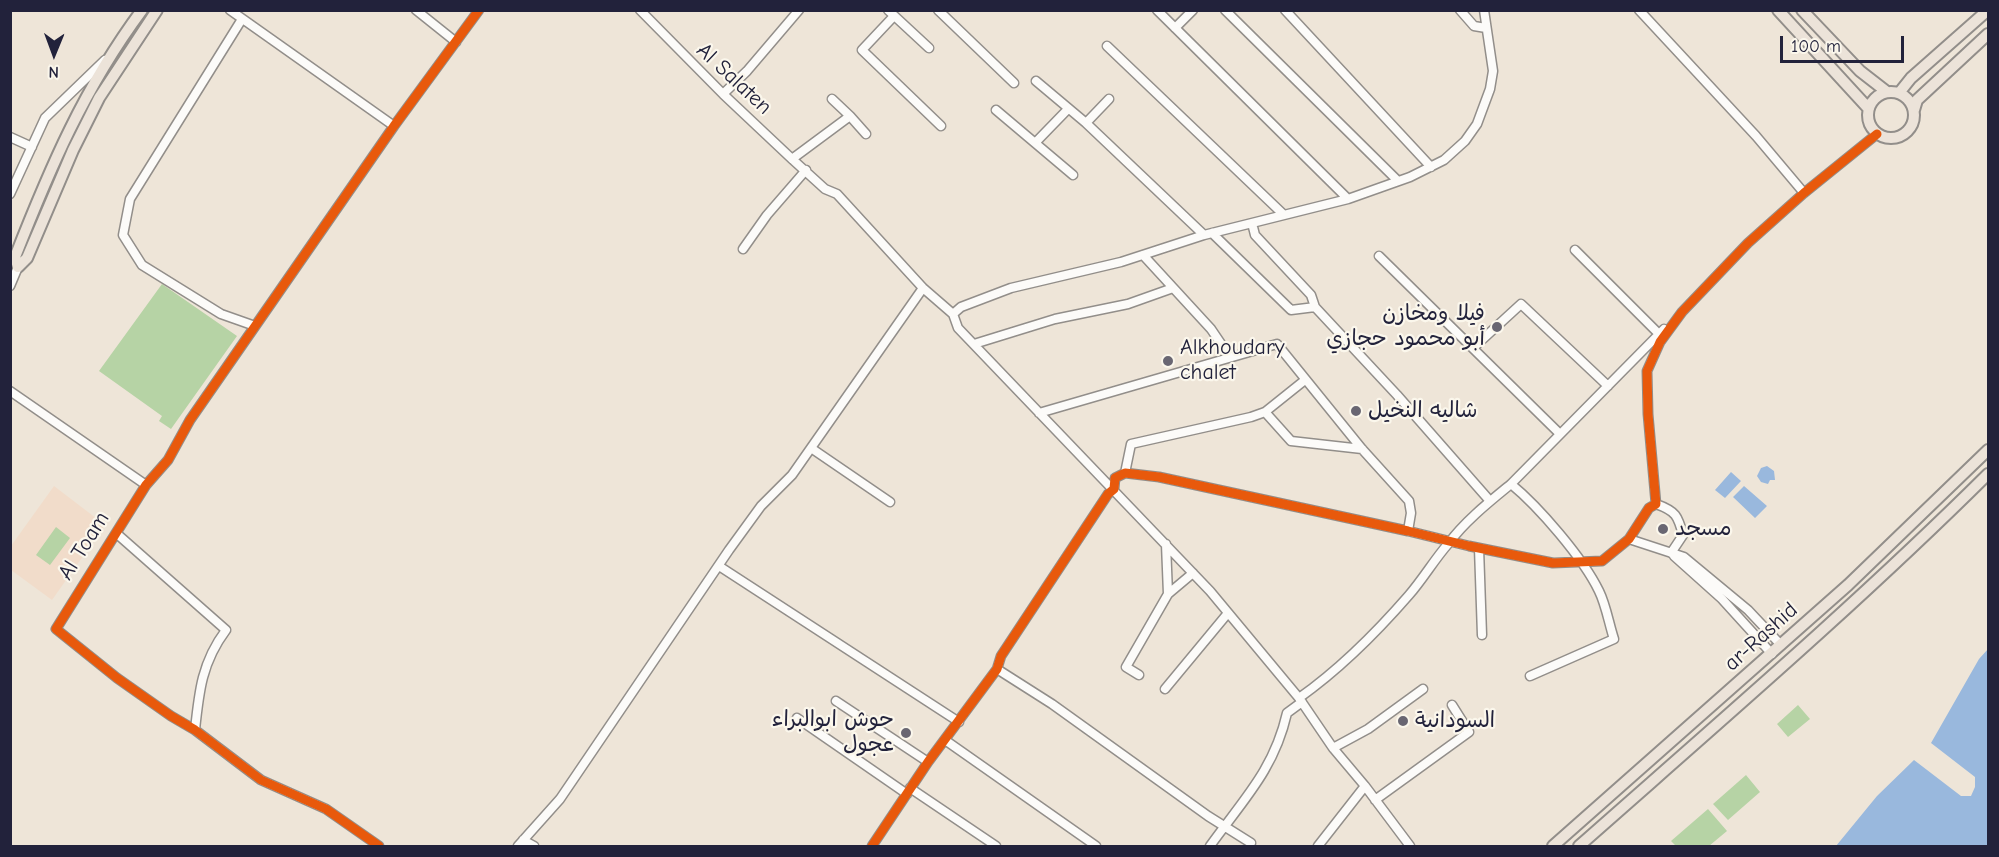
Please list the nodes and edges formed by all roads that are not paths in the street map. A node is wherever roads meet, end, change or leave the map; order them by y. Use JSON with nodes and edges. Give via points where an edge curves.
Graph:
{"nodes":[{"id":1,"x":142,"y":10,"type":"edge"},
{"id":2,"x":157,"y":10,"type":"edge"},
{"id":3,"x":230,"y":10,"type":"edge"},
{"id":4,"x":416,"y":10,"type":"edge"},
{"id":5,"x":479,"y":10,"type":"edge"},
{"id":6,"x":640,"y":10,"type":"edge"},
{"id":7,"x":799,"y":10,"type":"edge"},
{"id":8,"x":938,"y":10,"type":"edge"},
{"id":9,"x":1157,"y":10,"type":"edge"},
{"id":10,"x":1193,"y":10,"type":"edge"},
{"id":11,"x":1225,"y":10,"type":"edge"},
{"id":12,"x":1285,"y":10,"type":"edge"},
{"id":13,"x":1460,"y":10,"type":"edge"},
{"id":14,"x":1484,"y":10,"type":"edge"},
{"id":15,"x":1639,"y":10,"type":"edge"},
{"id":16,"x":1778,"y":10,"type":"edge"},
{"id":17,"x":1802,"y":10,"type":"edge"},
{"id":18,"x":1988,"y":10,"type":"edge"},
{"id":19,"x":891,"y":13,"type":"edge"},
{"id":20,"x":242,"y":19,"type":"junction"},
{"id":21,"x":1175,"y":28,"type":"junction"},
{"id":22,"x":1486,"y":28,"type":"junction"},
{"id":23,"x":1989,"y":34,"type":"edge"},
{"id":24,"x":456,"y":42,"type":"junction"},
{"id":25,"x":1107,"y":46,"type":"dead end"},
{"id":26,"x":929,"y":48,"type":"dead end"},
{"id":27,"x":110,"y":55,"type":"junction"},
{"id":28,"x":1036,"y":81,"type":"dead end"},
{"id":29,"x":1014,"y":83,"type":"dead end"},
{"id":30,"x":1887,"y":92,"type":"junction"},
{"id":31,"x":1899,"y":93,"type":"junction"},
{"id":32,"x":723,"y":94,"type":"junction"},
{"id":33,"x":831,"y":99,"type":"dead end"},
{"id":34,"x":1109,"y":99,"type":"dead end"},
{"id":35,"x":1868,"y":108,"type":"junction"},
{"id":36,"x":1068,"y":109,"type":"junction"},
{"id":37,"x":996,"y":110,"type":"dead end"},
{"id":38,"x":1914,"y":110,"type":"junction"},
{"id":39,"x":850,"y":116,"type":"junction"},
{"id":40,"x":1086,"y":123,"type":"junction"},
{"id":41,"x":394,"y":126,"type":"junction"},
{"id":42,"x":941,"y":126,"type":"dead end"},
{"id":43,"x":866,"y":134,"type":"dead end"},
{"id":44,"x":1877,"y":134,"type":"junction"},
{"id":45,"x":10,"y":137,"type":"edge"},
{"id":46,"x":1035,"y":143,"type":"junction"},
{"id":47,"x":32,"y":147,"type":"junction"},
{"id":48,"x":792,"y":159,"type":"junction"},
{"id":49,"x":1431,"y":166,"type":"junction"},
{"id":50,"x":806,"y":170,"type":"junction"},
{"id":51,"x":1073,"y":175,"type":"dead end"},
{"id":52,"x":1398,"y":181,"type":"junction"},
{"id":53,"x":1804,"y":193,"type":"junction"},
{"id":54,"x":10,"y":194,"type":"edge"},
{"id":55,"x":1348,"y":199,"type":"junction"},
{"id":56,"x":1284,"y":215,"type":"junction"},
{"id":57,"x":1252,"y":223,"type":"junction"},
{"id":58,"x":1208,"y":234,"type":"junction"},
{"id":59,"x":743,"y":249,"type":"dead end"},
{"id":60,"x":1575,"y":250,"type":"dead end"},
{"id":61,"x":1143,"y":255,"type":"junction"},
{"id":62,"x":1379,"y":256,"type":"dead end"},
{"id":63,"x":18,"y":267,"type":"junction"},
{"id":64,"x":10,"y":286,"type":"edge"},
{"id":65,"x":923,"y":288,"type":"junction"},
{"id":66,"x":1173,"y":288,"type":"junction"},
{"id":67,"x":1315,"y":307,"type":"junction"},
{"id":68,"x":1682,"y":312,"type":"junction"},
{"id":69,"x":953,"y":314,"type":"junction"},
{"id":70,"x":255,"y":327,"type":"junction"},
{"id":71,"x":1659,"y":334,"type":"junction"},
{"id":72,"x":974,"y":344,"type":"junction"},
{"id":73,"x":1473,"y":348,"type":"junction"},
{"id":74,"x":1230,"y":357,"type":"junction"},
{"id":75,"x":1305,"y":380,"type":"junction"},
{"id":76,"x":1608,"y":386,"type":"junction"},
{"id":77,"x":10,"y":391,"type":"edge"},
{"id":78,"x":1265,"y":412,"type":"junction"},
{"id":79,"x":1039,"y":414,"type":"junction"},
{"id":80,"x":1560,"y":434,"type":"junction"},
{"id":81,"x":811,"y":448,"type":"junction"},
{"id":82,"x":1362,"y":449,"type":"junction"},
{"id":83,"x":1989,"y":450,"type":"edge"},
{"id":84,"x":1125,"y":473,"type":"junction"},
{"id":85,"x":1989,"y":474,"type":"edge"},
{"id":86,"x":1511,"y":484,"type":"junction"},
{"id":87,"x":146,"y":485,"type":"junction"},
{"id":88,"x":1114,"y":489,"type":"junction"},
{"id":89,"x":1490,"y":501,"type":"junction"},
{"id":90,"x":890,"y":502,"type":"dead end"},
{"id":91,"x":1656,"y":504,"type":"junction"},
{"id":92,"x":1408,"y":531,"type":"junction"},
{"id":93,"x":116,"y":533,"type":"junction"},
{"id":94,"x":1629,"y":539,"type":"junction"},
{"id":95,"x":1449,"y":542,"type":"junction"},
{"id":96,"x":1166,"y":544,"type":"junction"},
{"id":97,"x":1479,"y":548,"type":"junction"},
{"id":98,"x":1671,"y":553,"type":"junction"},
{"id":99,"x":1581,"y":562,"type":"junction"},
{"id":100,"x":719,"y":566,"type":"junction"},
{"id":101,"x":1193,"y":573,"type":"junction"},
{"id":102,"x":1168,"y":594,"type":"junction"},
{"id":103,"x":1228,"y":613,"type":"junction"},
{"id":104,"x":1482,"y":634,"type":"dead end"},
{"id":105,"x":1781,"y":645,"type":"junction"},
{"id":106,"x":1772,"y":654,"type":"junction"},
{"id":107,"x":997,"y":669,"type":"junction"},
{"id":108,"x":1139,"y":675,"type":"dead end"},
{"id":109,"x":1530,"y":676,"type":"dead end"},
{"id":110,"x":1165,"y":689,"type":"dead end"},
{"id":111,"x":1423,"y":689,"type":"dead end"},
{"id":112,"x":1301,"y":700,"type":"junction"},
{"id":113,"x":836,"y":701,"type":"dead end"},
{"id":114,"x":1452,"y":705,"type":"dead end"},
{"id":115,"x":797,"y":718,"type":"dead end"},
{"id":116,"x":959,"y":722,"type":"junction"},
{"id":117,"x":195,"y":730,"type":"junction"},
{"id":118,"x":945,"y":740,"type":"junction"},
{"id":119,"x":1333,"y":748,"type":"junction"},
{"id":120,"x":928,"y":762,"type":"junction"},
{"id":121,"x":1365,"y":786,"type":"junction"},
{"id":122,"x":909,"y":791,"type":"junction"},
{"id":123,"x":1375,"y":800,"type":"junction"},
{"id":124,"x":1225,"y":826,"type":"junction"},
{"id":125,"x":521,"y":843,"type":"edge"},
{"id":126,"x":1251,"y":843,"type":"dead end"},
{"id":127,"x":379,"y":846,"type":"edge"},
{"id":128,"x":534,"y":846,"type":"edge"},
{"id":129,"x":872,"y":846,"type":"edge"},
{"id":130,"x":996,"y":846,"type":"edge"},
{"id":131,"x":1096,"y":846,"type":"edge"},
{"id":132,"x":1210,"y":846,"type":"edge"},
{"id":133,"x":1318,"y":846,"type":"edge"},
{"id":134,"x":1410,"y":846,"type":"edge"},
{"id":135,"x":1552,"y":846,"type":"edge"},
{"id":136,"x":1579,"y":846,"type":"edge"}],
"edges":[{"from":1,"to":27,"type":"main road"},
{"from":2,"to":63,"type":"main road","via":[[99,98],[27,258]]},
{"from":3,"to":20,"type":"street"},
{"from":4,"to":24,"type":"street"},
{"from":5,"to":24,"type":"street","name":"Al Toam"},
{"from":6,"to":32,"type":"street","name":"Al Salaten"},
{"from":7,"to":32,"type":"street"},
{"from":8,"to":29,"type":"street"},
{"from":9,"to":21,"type":"street"},
{"from":10,"to":21,"type":"street"},
{"from":11,"to":52,"type":"street"},
{"from":12,"to":49,"type":"street"},
{"from":13,"to":22,"type":"street","via":[[1474,26]]},
{"from":14,"to":22,"type":"street"},
{"from":15,"to":53,"type":"street"},
{"from":16,"to":35,"type":"main road"},
{"from":17,"to":30,"type":"main road","via":[[1860,71]]},
{"from":18,"to":31,"type":"main road"},
{"from":19,"to":26,"type":"street"},
{"from":19,"to":42,"type":"street","via":[[862,50]]},
{"from":20,"to":41,"type":"street"},
{"from":20,"to":70,"type":"street","via":[[130,199],[123,235],[142,265],[221,315]]},
{"from":21,"to":55,"type":"street"},
{"from":22,"to":49,"type":"street","via":[[1493,70],[1477,124],[1454,152]]},
{"from":23,"to":38,"type":"main road","via":[[1917,100]]},
{"from":24,"to":41,"type":"street","name":"Al Toam"},
{"from":25,"to":56,"type":"street"},
{"from":27,"to":47,"type":"street","via":[[45,118]]},
{"from":27,"to":63,"type":"main road","via":[[65,135],[44,182],[15,256]]},
{"from":28,"to":36,"type":"street"},
{"from":30,"to":31,"type":"main road"},
{"from":30,"to":35,"type":"main road","via":[[1872,100]]},
{"from":31,"to":38,"type":"main road"},
{"from":32,"to":48,"type":"street","name":"Al Salaten"},
{"from":33,"to":39,"type":"street"},
{"from":34,"to":40,"type":"street"},
{"from":35,"to":44,"type":"main road","via":[[1869,122]]},
{"from":36,"to":40,"type":"street"},
{"from":36,"to":46,"type":"street"},
{"from":37,"to":46,"type":"street"},
{"from":38,"to":44,"type":"main road","via":[[1911,127],[1902,135],[1890,138]]},
{"from":39,"to":43,"type":"street"},
{"from":39,"to":48,"type":"street"},
{"from":40,"to":58,"type":"street"},
{"from":41,"to":70,"type":"street","name":"Al Toam"},
{"from":44,"to":53,"type":"street"},
{"from":45,"to":47,"type":"street"},
{"from":46,"to":51,"type":"street"},
{"from":47,"to":54,"type":"street"},
{"from":48,"to":50,"type":"street","name":"Al Salaten"},
{"from":49,"to":52,"type":"street"},
{"from":50,"to":59,"type":"street"},
{"from":50,"to":65,"type":"street","name":"Al Salaten","via":[[825,189],[837,194]]},
{"from":52,"to":55,"type":"street"},
{"from":53,"to":68,"type":"street","via":[[1748,243]]},
{"from":55,"to":56,"type":"street"},
{"from":56,"to":57,"type":"street"},
{"from":57,"to":58,"type":"street"},
{"from":57,"to":67,"type":"street","via":[[1255,236],[1311,295]]},
{"from":58,"to":61,"type":"street"},
{"from":58,"to":67,"type":"street","via":[[1291,310]]},
{"from":60,"to":71,"type":"street"},
{"from":61,"to":66,"type":"street"},
{"from":61,"to":69,"type":"street","via":[[1011,288],[961,307]]},
{"from":62,"to":73,"type":"street"},
{"from":63,"to":64,"type":"street"},
{"from":65,"to":69,"type":"street","name":"Al Salaten"},
{"from":65,"to":81,"type":"street"},
{"from":66,"to":72,"type":"street","via":[[1128,304],[1055,319]]},
{"from":66,"to":74,"type":"street","via":[[1211,329]]},
{"from":67,"to":89,"type":"street"},
{"from":68,"to":71,"type":"street"},
{"from":68,"to":91,"type":"street","via":[[1660,342],[1647,371]]},
{"from":69,"to":72,"type":"street","name":"Al Salaten","via":[[958,328]]},
{"from":70,"to":87,"type":"street","name":"Al Toam","via":[[190,420],[168,460]]},
{"from":71,"to":76,"type":"street"},
{"from":72,"to":79,"type":"street","name":"Al Salaten"},
{"from":73,"to":76,"type":"street","via":[[1521,304]]},
{"from":73,"to":80,"type":"street"},
{"from":74,"to":75,"type":"street","via":[[1277,344]]},
{"from":74,"to":79,"type":"street"},
{"from":75,"to":78,"type":"street"},
{"from":75,"to":82,"type":"street"},
{"from":76,"to":80,"type":"street"},
{"from":77,"to":87,"type":"street"},
{"from":78,"to":82,"type":"street","via":[[1291,441]]},
{"from":78,"to":84,"type":"street","via":[[1131,444]]},
{"from":79,"to":88,"type":"street","name":"Al Salaten"},
{"from":80,"to":86,"type":"street"},
{"from":81,"to":90,"type":"street"},
{"from":81,"to":100,"type":"street","via":[[792,475],[761,506]]},
{"from":82,"to":92,"type":"street","via":[[1409,501]]},
{"from":83,"to":105,"type":"main road","name":"ar-Rashid"},
{"from":84,"to":88,"type":"street","via":[[1115,478]]},
{"from":84,"to":92,"type":"street"},
{"from":85,"to":136,"type":"main road","name":"ar-Rashid","via":[[1915,547]]},
{"from":86,"to":89,"type":"street"},
{"from":86,"to":99,"type":"street","via":[[1531,501]]},
{"from":87,"to":93,"type":"street","name":"Al Toam"},
{"from":88,"to":96,"type":"street","name":"Al Salaten"},
{"from":88,"to":107,"type":"street","via":[[1001,656]]},
{"from":89,"to":95,"type":"street"},
{"from":91,"to":94,"type":"street","via":[[1649,508]]},
{"from":91,"to":98,"type":"street","via":[[1669,508],[1678,517],[1683,536]]},
{"from":92,"to":95,"type":"street"},
{"from":93,"to":117,"type":"street","via":[[226,630],[209,657],[200,683]]},
{"from":93,"to":117,"type":"street","name":"Al Toam","via":[[56,629],[117,678]]},
{"from":94,"to":98,"type":"street"},
{"from":94,"to":99,"type":"street","via":[[1602,561]]},
{"from":95,"to":97,"type":"street"},
{"from":95,"to":112,"type":"street","via":[[1410,594],[1369,638]]},
{"from":96,"to":101,"type":"street","name":"Al Salaten"},
{"from":96,"to":102,"type":"street"},
{"from":97,"to":99,"type":"street","via":[[1553,563]]},
{"from":97,"to":104,"type":"street"},
{"from":98,"to":105,"type":"street","via":[[1683,557],[1748,610]]},
{"from":98,"to":106,"type":"street","via":[[1722,599]]},
{"from":99,"to":109,"type":"street","via":[[1600,591],[1614,639]]},
{"from":100,"to":116,"type":"street"},
{"from":100,"to":125,"type":"street","via":[[560,799]]},
{"from":101,"to":102,"type":"street"},
{"from":101,"to":103,"type":"street","name":"Al Salaten"},
{"from":102,"to":108,"type":"street","via":[[1126,667]]},
{"from":103,"to":110,"type":"street"},
{"from":103,"to":112,"type":"street","name":"Al Salaten"},
{"from":105,"to":106,"type":"main road","name":"ar-Rashid"},
{"from":106,"to":135,"type":"main road","name":"ar-Rashid"},
{"from":107,"to":116,"type":"street"},
{"from":107,"to":124,"type":"street"},
{"from":111,"to":119,"type":"street","via":[[1368,729]]},
{"from":112,"to":119,"type":"street","name":"Al Salaten"},
{"from":112,"to":124,"type":"street","via":[[1287,713],[1281,739],[1258,784]]},
{"from":113,"to":120,"type":"street"},
{"from":114,"to":123,"type":"street","via":[[1469,732]]},
{"from":115,"to":122,"type":"street"},
{"from":116,"to":118,"type":"street"},
{"from":117,"to":127,"type":"street","via":[[261,780],[326,809]]},
{"from":118,"to":120,"type":"street"},
{"from":118,"to":131,"type":"street"},
{"from":119,"to":121,"type":"street","name":"Al Salaten"},
{"from":120,"to":122,"type":"street"},
{"from":121,"to":123,"type":"street","name":"Al Salaten"},
{"from":121,"to":133,"type":"street"},
{"from":122,"to":129,"type":"street"},
{"from":122,"to":130,"type":"street"},
{"from":123,"to":134,"type":"street","name":"Al Salaten"},
{"from":124,"to":126,"type":"street"},
{"from":124,"to":132,"type":"street"},
{"from":125,"to":128,"type":"street"}]}
